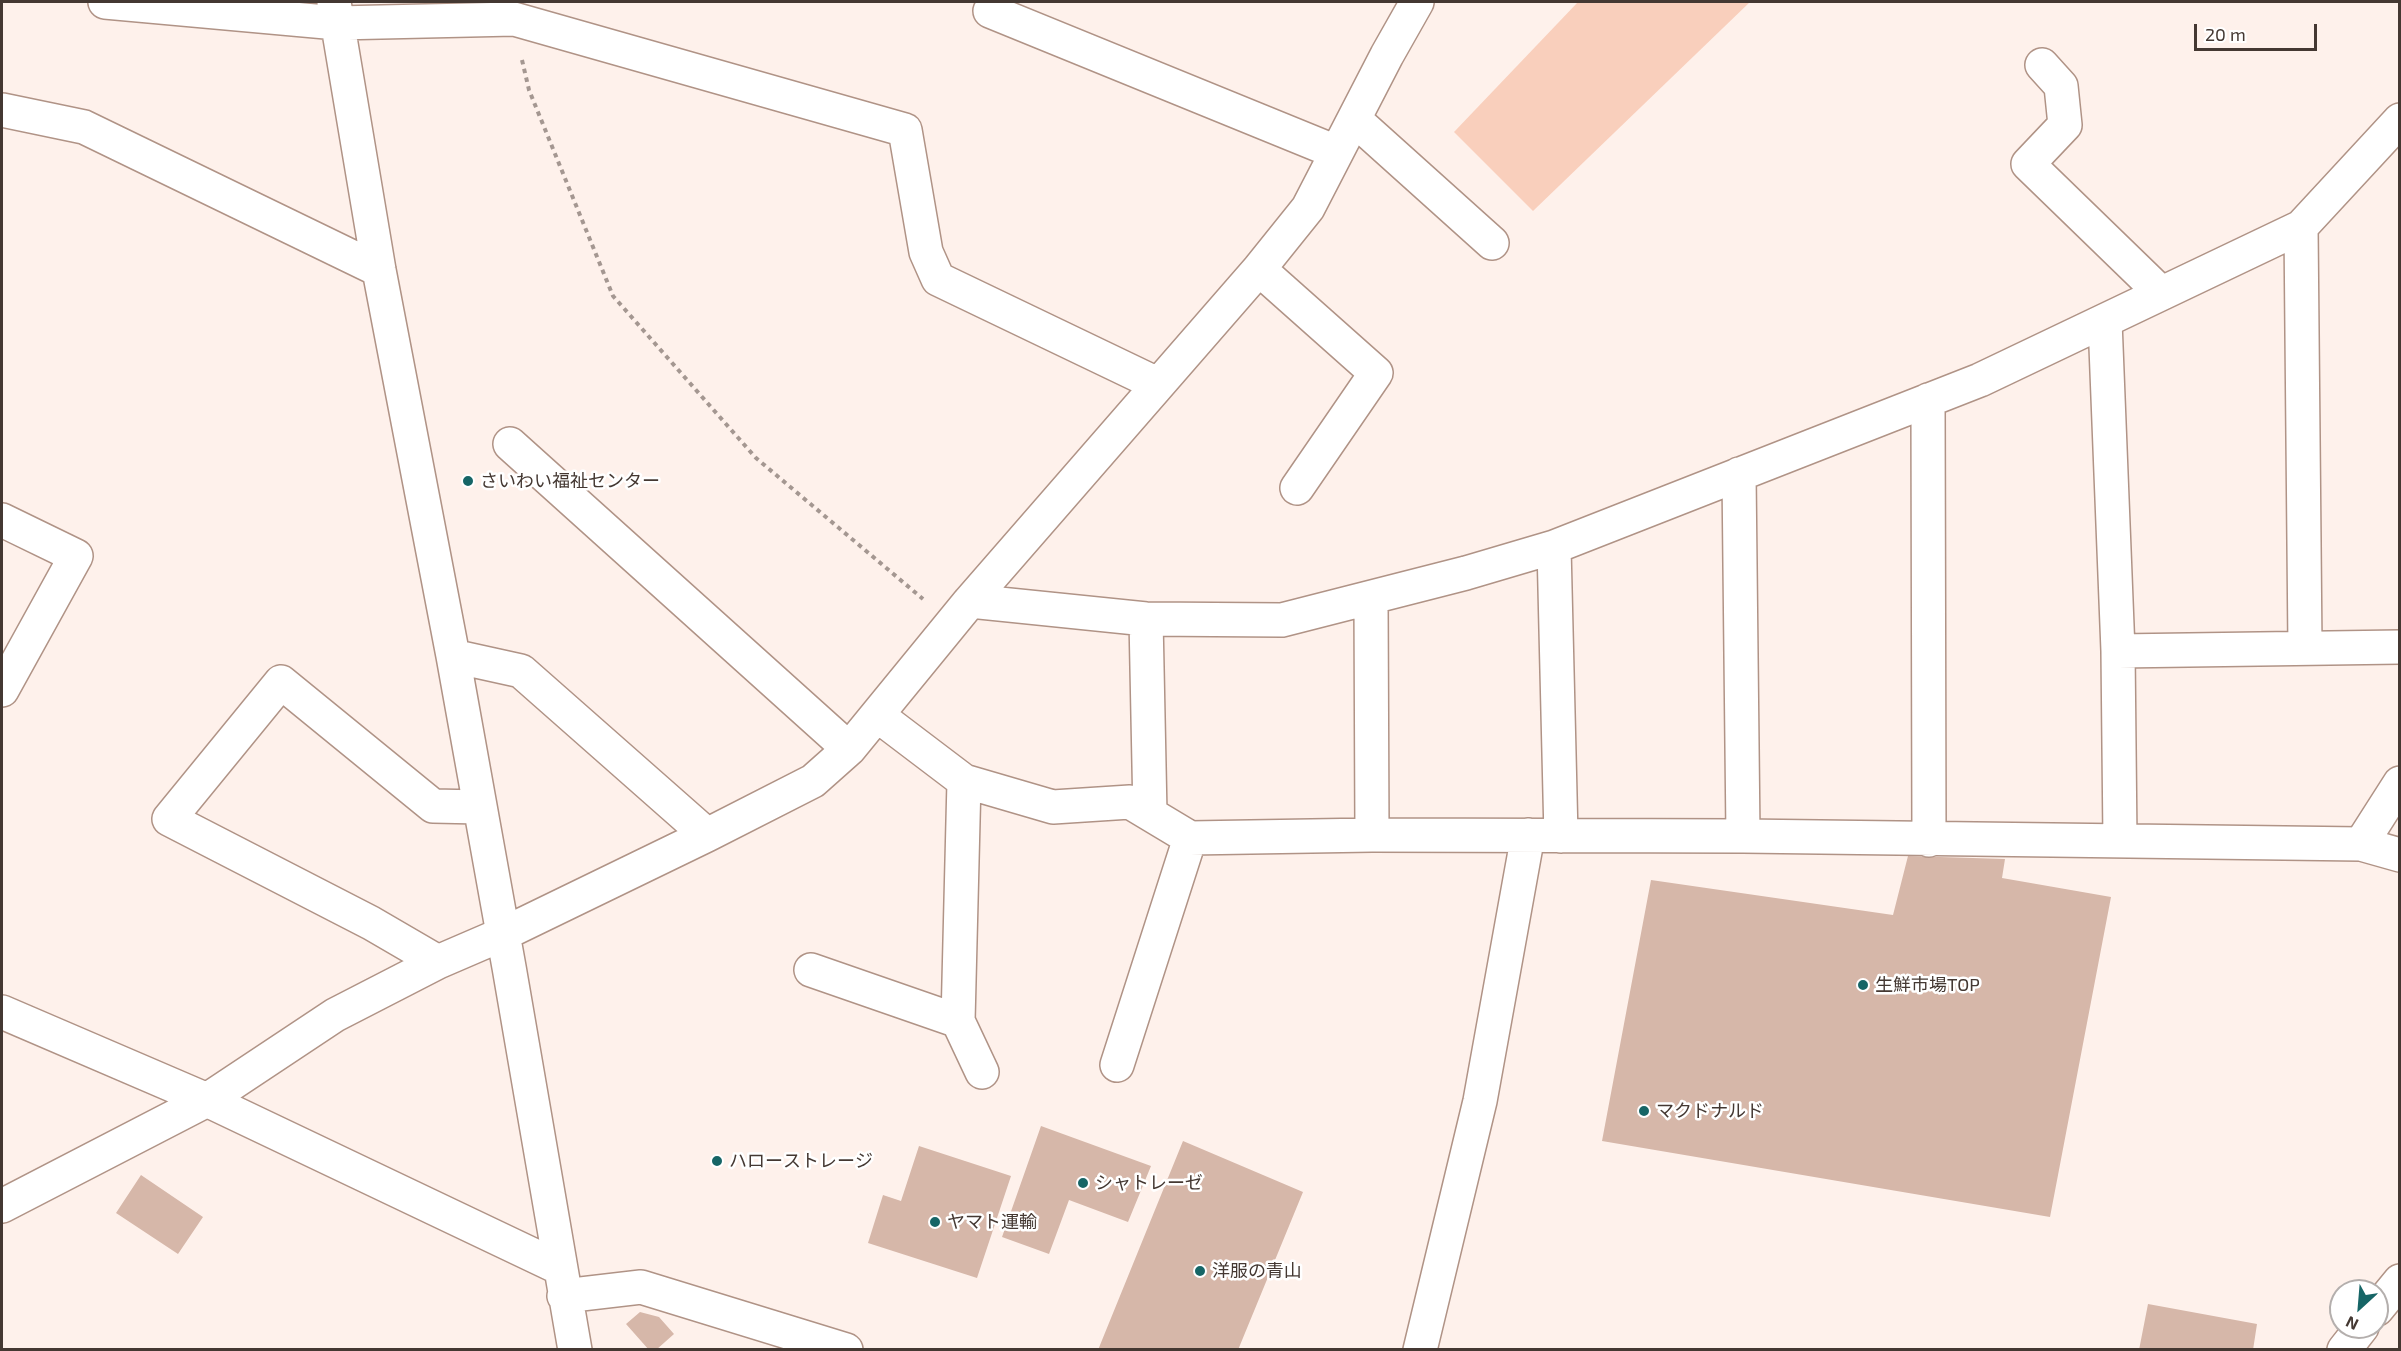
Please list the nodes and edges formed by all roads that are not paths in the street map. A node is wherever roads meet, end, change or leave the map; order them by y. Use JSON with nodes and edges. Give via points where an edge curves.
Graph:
{"nodes":[{"id":1,"x":105,"y":2,"type":"edge"},
{"id":2,"x":1417,"y":2,"type":"edge"},
{"id":3,"x":990,"y":11,"type":"dead end"},
{"id":4,"x":335,"y":12,"type":"edge"},
{"id":5,"x":2042,"y":65,"type":"dead end"},
{"id":6,"x":2,"y":110,"type":"edge"},
{"id":7,"x":1353,"y":119,"type":"junction"},
{"id":8,"x":2400,"y":120,"type":"edge"},
{"id":9,"x":1336,"y":152,"type":"junction"},
{"id":10,"x":2301,"y":226,"type":"junction"},
{"id":11,"x":1492,"y":243,"type":"dead end"},
{"id":12,"x":1259,"y":269,"type":"junction"},
{"id":13,"x":379,"y":270,"type":"junction"},
{"id":14,"x":2161,"y":293,"type":"junction"},
{"id":15,"x":2105,"y":321,"type":"junction"},
{"id":16,"x":1157,"y":384,"type":"junction"},
{"id":17,"x":1928,"y":400,"type":"junction"},
{"id":18,"x":510,"y":444,"type":"dead end"},
{"id":19,"x":1739,"y":474,"type":"junction"},
{"id":20,"x":1297,"y":488,"type":"dead end"},
{"id":21,"x":2,"y":520,"type":"edge"},
{"id":22,"x":1554,"y":547,"type":"junction"},
{"id":23,"x":1371,"y":599,"type":"junction"},
{"id":24,"x":961,"y":612,"type":"junction"},
{"id":25,"x":1146,"y":619,"type":"junction"},
{"id":26,"x":2400,"y":646,"type":"edge"},
{"id":27,"x":2305,"y":648,"type":"junction"},
{"id":28,"x":2118,"y":651,"type":"junction"},
{"id":29,"x":453,"y":656,"type":"junction"},
{"id":30,"x":2,"y":690,"type":"edge"},
{"id":31,"x":877,"y":715,"type":"junction"},
{"id":32,"x":849,"y":749,"type":"junction"},
{"id":33,"x":964,"y":781,"type":"junction"},
{"id":34,"x":2400,"y":783,"type":"edge"},
{"id":35,"x":480,"y":807,"type":"junction"},
{"id":36,"x":1150,"y":814,"type":"junction"},
{"id":37,"x":707,"y":835,"type":"junction"},
{"id":38,"x":1372,"y":835,"type":"junction"},
{"id":39,"x":1528,"y":835,"type":"junction"},
{"id":40,"x":1561,"y":836,"type":"junction"},
{"id":41,"x":1743,"y":836,"type":"junction"},
{"id":42,"x":1190,"y":838,"type":"junction"},
{"id":43,"x":1929,"y":840,"type":"junction"},
{"id":44,"x":2120,"y":841,"type":"junction"},
{"id":45,"x":2361,"y":844,"type":"junction"},
{"id":46,"x":2400,"y":855,"type":"edge"},
{"id":47,"x":503,"y":934,"type":"junction"},
{"id":48,"x":438,"y":962,"type":"junction"},
{"id":49,"x":811,"y":970,"type":"dead end"},
{"id":50,"x":2,"y":1012,"type":"edge"},
{"id":51,"x":958,"y":1021,"type":"junction"},
{"id":52,"x":1117,"y":1065,"type":"dead end"},
{"id":53,"x":982,"y":1072,"type":"dead end"},
{"id":54,"x":207,"y":1100,"type":"junction"},
{"id":55,"x":2,"y":1206,"type":"edge"},
{"id":56,"x":2400,"y":1281,"type":"edge"},
{"id":57,"x":562,"y":1282,"type":"junction"},
{"id":58,"x":2389,"y":1294,"type":"edge"},
{"id":59,"x":574,"y":1350,"type":"edge"},
{"id":60,"x":846,"y":1350,"type":"edge"},
{"id":61,"x":1420,"y":1350,"type":"edge"}],
"edges":[{"from":1,"to":4,"type":"street"},
{"from":2,"to":7,"type":"street"},
{"from":3,"to":9,"type":"street"},
{"from":4,"to":13,"type":"street"},
{"from":4,"to":16,"type":"street","via":[[514,19],[904,130],[926,252],[938,279]]},
{"from":5,"to":14,"type":"street","via":[[2061,86],[2065,125],[2028,164]]},
{"from":6,"to":13,"type":"street","via":[[84,127]]},
{"from":7,"to":9,"type":"street"},
{"from":7,"to":11,"type":"street"},
{"from":8,"to":10,"type":"street"},
{"from":9,"to":12,"type":"street","via":[[1308,208]]},
{"from":10,"to":14,"type":"street"},
{"from":10,"to":27,"type":"street"},
{"from":12,"to":16,"type":"street"},
{"from":12,"to":20,"type":"street","via":[[1376,373]]},
{"from":13,"to":29,"type":"street"},
{"from":14,"to":15,"type":"street"},
{"from":15,"to":17,"type":"street"},
{"from":15,"to":28,"type":"street"},
{"from":16,"to":24,"type":"street"},
{"from":17,"to":19,"type":"street"},
{"from":17,"to":43,"type":"street"},
{"from":18,"to":32,"type":"street"},
{"from":19,"to":22,"type":"street"},
{"from":19,"to":41,"type":"street"},
{"from":21,"to":30,"type":"street","via":[[76,556]]},
{"from":22,"to":23,"type":"street"},
{"from":22,"to":40,"type":"street"},
{"from":23,"to":25,"type":"street","via":[[1282,620]]},
{"from":23,"to":38,"type":"street"},
{"from":24,"to":25,"type":"street"},
{"from":24,"to":31,"type":"street"},
{"from":25,"to":36,"type":"street"},
{"from":26,"to":27,"type":"street"},
{"from":27,"to":28,"type":"street"},
{"from":28,"to":44,"type":"street"},
{"from":29,"to":35,"type":"street"},
{"from":29,"to":37,"type":"street","via":[[521,671]]},
{"from":31,"to":32,"type":"street"},
{"from":31,"to":33,"type":"street"},
{"from":32,"to":37,"type":"street","via":[[813,781]]},
{"from":33,"to":36,"type":"street","via":[[1053,807],[1131,802]]},
{"from":33,"to":51,"type":"street"},
{"from":34,"to":45,"type":"street"},
{"from":35,"to":47,"type":"street"},
{"from":35,"to":48,"type":"street","via":[[433,806],[281,682],[170,819]]},
{"from":36,"to":42,"type":"street"},
{"from":37,"to":47,"type":"street"},
{"from":38,"to":39,"type":"street"},
{"from":38,"to":42,"type":"street"},
{"from":39,"to":40,"type":"street"},
{"from":39,"to":61,"type":"street","via":[[1480,1101]]},
{"from":40,"to":41,"type":"street"},
{"from":41,"to":43,"type":"street"},
{"from":42,"to":52,"type":"street"},
{"from":43,"to":44,"type":"street"},
{"from":44,"to":45,"type":"street"},
{"from":45,"to":46,"type":"street"},
{"from":47,"to":48,"type":"street"},
{"from":47,"to":57,"type":"street"},
{"from":48,"to":54,"type":"street","via":[[335,1016]]},
{"from":49,"to":51,"type":"street"},
{"from":50,"to":54,"type":"street"},
{"from":51,"to":53,"type":"street"},
{"from":54,"to":55,"type":"street"},
{"from":54,"to":57,"type":"street"},
{"from":56,"to":58,"type":"street"},
{"from":57,"to":59,"type":"street"},
{"from":57,"to":60,"type":"street","via":[[641,1287]]}]}
